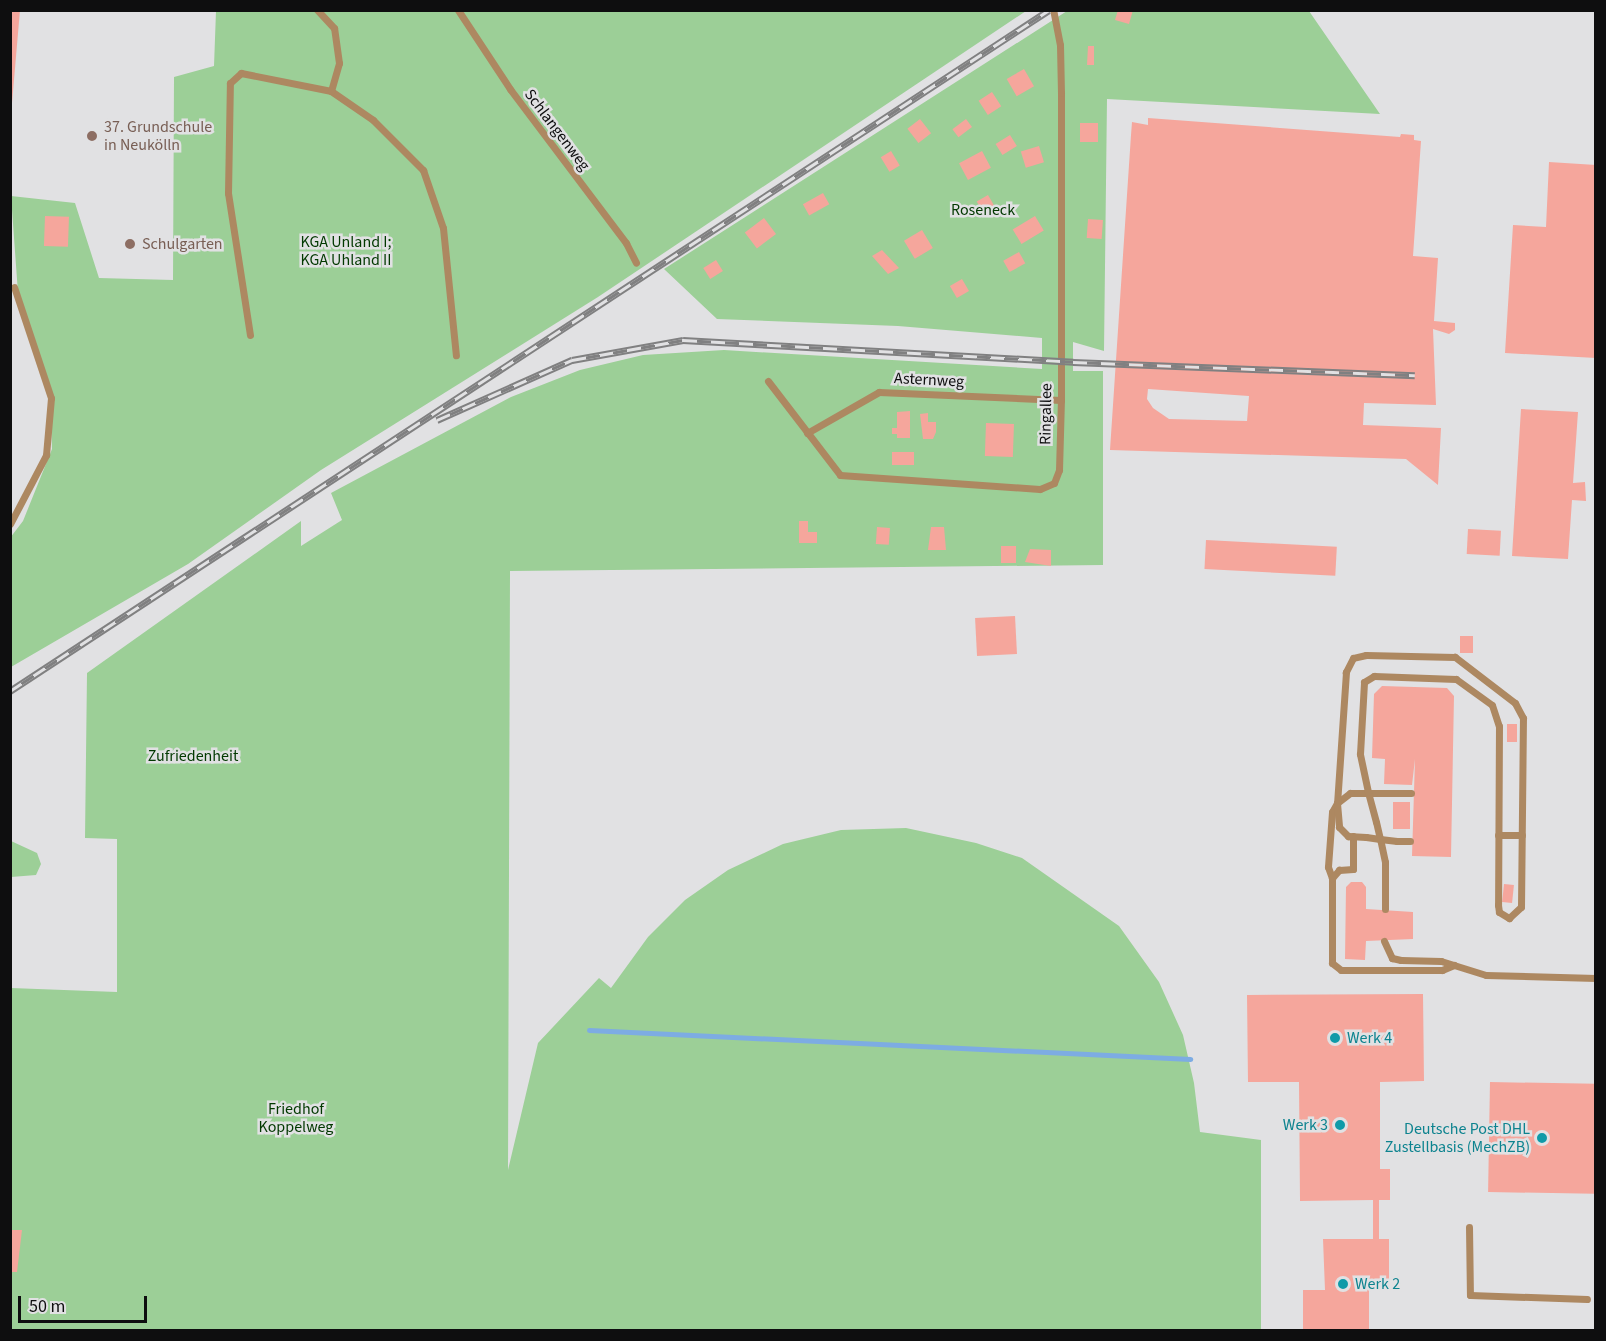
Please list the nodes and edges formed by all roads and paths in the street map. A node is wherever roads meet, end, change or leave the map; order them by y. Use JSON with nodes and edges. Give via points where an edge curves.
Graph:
{"nodes":[{"id":1,"x":317,"y":10,"type":"edge"},
{"id":2,"x":458,"y":10,"type":"edge"},
{"id":3,"x":1053,"y":10,"type":"edge"},
{"id":4,"x":331,"y":92,"type":"junction"},
{"id":5,"x":636,"y":263,"type":"dead end"},
{"id":6,"x":14,"y":287,"type":"dead end"},
{"id":7,"x":250,"y":335,"type":"dead end"},
{"id":8,"x":456,"y":355,"type":"dead end"},
{"id":9,"x":768,"y":381,"type":"dead end"},
{"id":10,"x":1061,"y":400,"type":"junction"},
{"id":11,"x":807,"y":433,"type":"junction"},
{"id":12,"x":10,"y":524,"type":"edge"},
{"id":13,"x":1368,"y":792,"type":"junction"},
{"id":14,"x":1411,"y":793,"type":"dead end"},
{"id":15,"x":1337,"y":803,"type":"junction"},
{"id":16,"x":1498,"y":835,"type":"junction"},
{"id":17,"x":1522,"y":835,"type":"junction"},
{"id":18,"x":1353,"y":836,"type":"junction"},
{"id":19,"x":1380,"y":839,"type":"junction"},
{"id":20,"x":1410,"y":841,"type":"dead end"},
{"id":21,"x":1332,"y":878,"type":"junction"},
{"id":22,"x":1385,"y":909,"type":"dead end"},
{"id":23,"x":1384,"y":941,"type":"dead end"},
{"id":24,"x":1454,"y":965,"type":"junction"},
{"id":25,"x":1596,"y":978,"type":"edge"},
{"id":26,"x":1469,"y":1227,"type":"dead end"},
{"id":27,"x":1587,"y":1299,"type":"dead end"}],
"edges":[{"from":1,"to":4,"type":"lane","via":[[334,28],[339,63]]},
{"from":2,"to":5,"type":"lane","name":"Schlangenweg","via":[[524,108],[627,243]]},
{"from":3,"to":10,"type":"lane","name":"Ringallee","via":[[1060,45],[1061,93]]},
{"from":4,"to":7,"type":"lane","via":[[241,73],[231,83],[228,193]]},
{"from":4,"to":8,"type":"lane","via":[[373,120],[423,170],[443,228]]},
{"from":6,"to":12,"type":"lane","via":[[51,398],[46,455]]},
{"from":9,"to":11,"type":"lane","name":"Ringallee"},
{"from":10,"to":11,"type":"lane","name":"Asternweg","via":[[879,392]]},
{"from":10,"to":11,"type":"lane","name":"Ringallee","via":[[1059,470],[1054,483],[1040,489],[840,475]]},
{"from":13,"to":14,"type":"lane"},
{"from":13,"to":15,"type":"lane","via":[[1350,793]]},
{"from":13,"to":16,"type":"lane","via":[[1360,754],[1364,681],[1374,676],[1456,679],[1483,696],[1498,715]]},
{"from":13,"to":19,"type":"lane"},
{"from":15,"to":17,"type":"lane","via":[[1346,672],[1353,658],[1455,657],[1515,703],[1521,712]]},
{"from":15,"to":18,"type":"lane","via":[[1339,827]]},
{"from":15,"to":21,"type":"lane","via":[[1328,844]]},
{"from":16,"to":17,"type":"lane"},
{"from":16,"to":17,"type":"lane","via":[[1498,905],[1499,912],[1509,918],[1521,907]]},
{"from":18,"to":19,"type":"lane"},
{"from":18,"to":21,"type":"lane","via":[[1353,869],[1339,870]]},
{"from":19,"to":20,"type":"lane"},
{"from":19,"to":22,"type":"lane","via":[[1385,862]]},
{"from":21,"to":24,"type":"lane","via":[[1335,968],[1442,970]]},
{"from":23,"to":24,"type":"lane","via":[[1392,958]]},
{"from":24,"to":25,"type":"lane","via":[[1486,975]]},
{"from":26,"to":27,"type":"lane","via":[[1470,1295]]}]}
